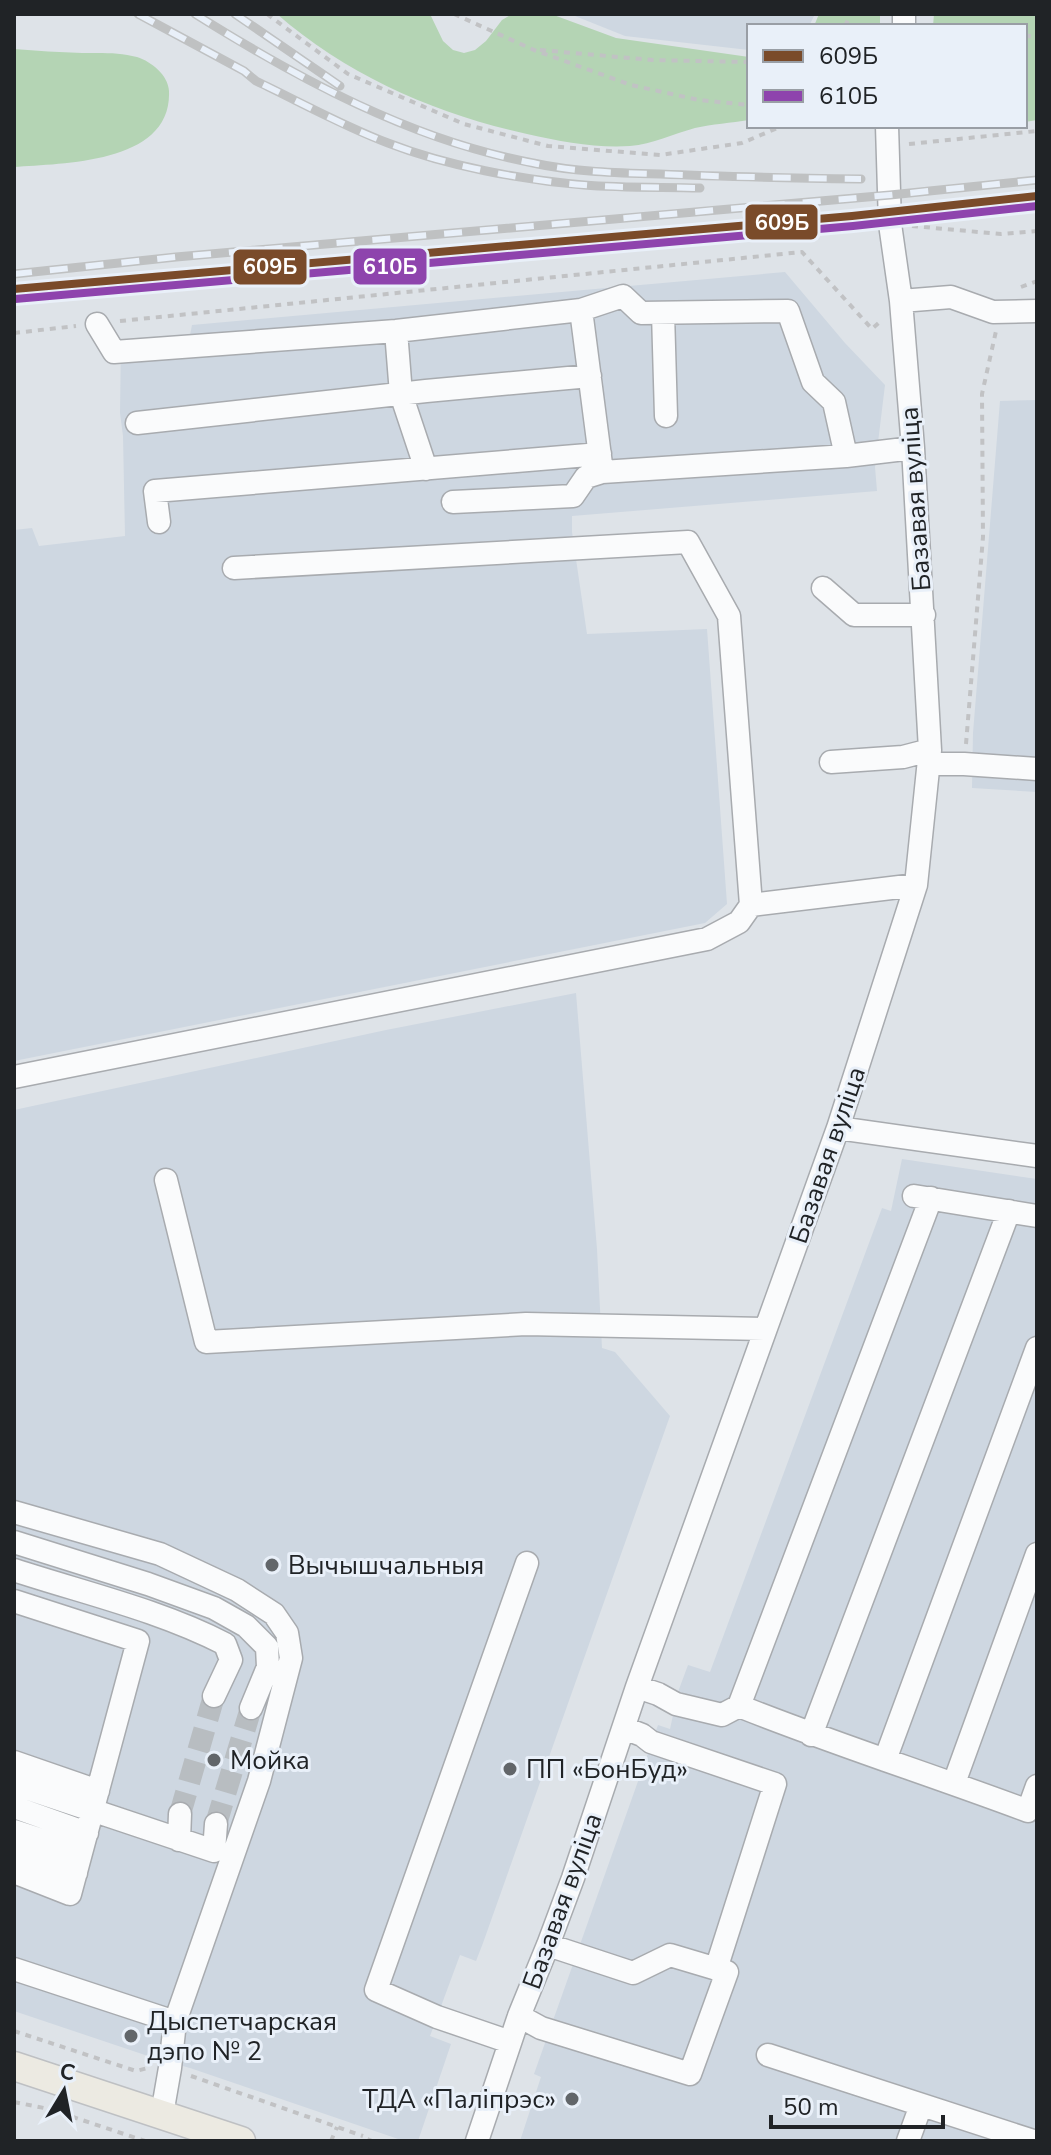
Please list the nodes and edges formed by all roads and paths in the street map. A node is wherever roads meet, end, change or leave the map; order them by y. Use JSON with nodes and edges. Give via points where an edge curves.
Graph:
{"nodes":[{"id":1,"x":267,"y":14,"type":"edge"},
{"id":2,"x":454,"y":14,"type":"edge"},
{"id":3,"x":534,"y":50,"type":"junction"},
{"id":4,"x":747,"y":62,"type":"edge"},
{"id":5,"x":747,"y":105,"type":"edge"},
{"id":6,"x":777,"y":128,"type":"edge"},
{"id":7,"x":1037,"y":131,"type":"edge"},
{"id":8,"x":887,"y":136,"type":"edge"},
{"id":9,"x":890,"y":224,"type":"junction"},
{"id":10,"x":1037,"y":231,"type":"edge"},
{"id":11,"x":901,"y":301,"type":"junction"},
{"id":12,"x":581,"y":310,"type":"junction"},
{"id":13,"x":1037,"y":311,"type":"edge"},
{"id":14,"x":993,"y":312,"type":"junction"},
{"id":15,"x":663,"y":313,"type":"junction"},
{"id":16,"x":97,"y":324,"type":"junction"},
{"id":17,"x":396,"y":331,"type":"junction"},
{"id":18,"x":14,"y":333,"type":"edge"},
{"id":19,"x":590,"y":376,"type":"junction"},
{"id":20,"x":401,"y":394,"type":"junction"},
{"id":21,"x":666,"y":416,"type":"dead end"},
{"id":22,"x":137,"y":423,"type":"dead end"},
{"id":23,"x":913,"y":448,"type":"junction"},
{"id":24,"x":846,"y":456,"type":"junction"},
{"id":25,"x":601,"y":463,"type":"junction"},
{"id":26,"x":426,"y":469,"type":"junction"},
{"id":27,"x":453,"y":502,"type":"dead end"},
{"id":28,"x":159,"y":522,"type":"dead end"},
{"id":29,"x":234,"y":568,"type":"dead end"},
{"id":30,"x":823,"y":588,"type":"dead end"},
{"id":31,"x":924,"y":615,"type":"junction"},
{"id":32,"x":930,"y":757,"type":"junction"},
{"id":33,"x":831,"y":762,"type":"dead end"},
{"id":34,"x":964,"y":764,"type":"junction"},
{"id":35,"x":1037,"y":769,"type":"edge"},
{"id":36,"x":916,"y":885,"type":"junction"},
{"id":37,"x":751,"y":905,"type":"junction"},
{"id":38,"x":14,"y":1077,"type":"edge"},
{"id":39,"x":838,"y":1128,"type":"junction"},
{"id":40,"x":1037,"y":1156,"type":"edge"},
{"id":41,"x":166,"y":1180,"type":"dead end"},
{"id":42,"x":1009,"y":1211,"type":"junction"},
{"id":43,"x":1037,"y":1216,"type":"edge"},
{"id":44,"x":765,"y":1329,"type":"junction"},
{"id":45,"x":1037,"y":1348,"type":"edge"},
{"id":46,"x":14,"y":1512,"type":"edge"},
{"id":47,"x":14,"y":1542,"type":"edge"},
{"id":48,"x":1037,"y":1554,"type":"edge"},
{"id":49,"x":527,"y":1563,"type":"dead end"},
{"id":50,"x":14,"y":1570,"type":"edge"},
{"id":51,"x":14,"y":1601,"type":"edge"},
{"id":52,"x":637,"y":1687,"type":"junction"},
{"id":53,"x":214,"y":1696,"type":"tunnel mouth"},
{"id":54,"x":739,"y":1706,"type":"junction"},
{"id":55,"x":251,"y":1708,"type":"tunnel mouth"},
{"id":56,"x":624,"y":1728,"type":"junction"},
{"id":57,"x":811,"y":1735,"type":"junction"},
{"id":58,"x":885,"y":1760,"type":"junction"},
{"id":59,"x":14,"y":1762,"type":"edge"},
{"id":60,"x":954,"y":1783,"type":"junction"},
{"id":61,"x":14,"y":1784,"type":"edge"},
{"id":62,"x":1037,"y":1786,"type":"edge"},
{"id":63,"x":14,"y":1807,"type":"edge"},
{"id":64,"x":180,"y":1814,"type":"tunnel mouth"},
{"id":65,"x":216,"y":1824,"type":"tunnel mouth"},
{"id":66,"x":14,"y":1831,"type":"edge"},
{"id":67,"x":179,"y":1840,"type":"junction"},
{"id":68,"x":84,"y":1843,"type":"junction"},
{"id":69,"x":14,"y":1851,"type":"edge"},
{"id":70,"x":14,"y":1872,"type":"edge"},
{"id":71,"x":548,"y":1945,"type":"junction"},
{"id":72,"x":14,"y":1969,"type":"edge"},
{"id":73,"x":716,"y":1969,"type":"junction"},
{"id":74,"x":519,"y":2016,"type":"junction"},
{"id":75,"x":175,"y":2022,"type":"junction"},
{"id":76,"x":510,"y":2042,"type":"junction"},
{"id":77,"x":768,"y":2055,"type":"dead end"},
{"id":78,"x":14,"y":2066,"type":"edge"},
{"id":79,"x":14,"y":2102,"type":"edge"},
{"id":80,"x":921,"y":2105,"type":"junction"},
{"id":81,"x":162,"y":2114,"type":"junction"},
{"id":82,"x":312,"y":2120,"type":"dead end"},
{"id":83,"x":337,"y":2127,"type":"junction"},
{"id":84,"x":363,"y":2136,"type":"dead end"},
{"id":85,"x":145,"y":2141,"type":"edge"},
{"id":86,"x":241,"y":2141,"type":"edge"},
{"id":87,"x":331,"y":2141,"type":"edge"},
{"id":88,"x":477,"y":2141,"type":"edge"},
{"id":89,"x":908,"y":2141,"type":"edge"},
{"id":90,"x":1033,"y":2141,"type":"edge"}],
"edges":[{"from":1,"to":6,"type":"path","via":[[348,74],[464,124],[548,146],[660,155],[742,143]]},
{"from":2,"to":3,"type":"path"},
{"from":3,"to":4,"type":"path"},
{"from":3,"to":5,"type":"path","via":[[631,85]]},
{"from":7,"to":8,"type":"path"},
{"from":8,"to":9,"type":"street","name":"Базавая вуліца"},
{"from":9,"to":10,"type":"path","via":[[1001,234]]},
{"from":9,"to":11,"type":"street","name":"Базавая вуліца"},
{"from":11,"to":14,"type":"street","via":[[951,297]]},
{"from":11,"to":16,"type":"path","via":[[872,329],[802,252]]},
{"from":11,"to":23,"type":"street","name":"Базавая вуліца"},
{"from":12,"to":15,"type":"street","via":[[623,296],[641,313]]},
{"from":12,"to":17,"type":"street"},
{"from":12,"to":19,"type":"street"},
{"from":13,"to":14,"type":"street"},
{"from":14,"to":34,"type":"path","via":[[996,330],[982,394],[983,537]]},
{"from":15,"to":21,"type":"street"},
{"from":15,"to":24,"type":"street","via":[[788,311],[813,382],[834,402]]},
{"from":16,"to":17,"type":"street","via":[[114,352]]},
{"from":16,"to":18,"type":"path"},
{"from":17,"to":20,"type":"street"},
{"from":19,"to":20,"type":"street"},
{"from":19,"to":25,"type":"street"},
{"from":20,"to":22,"type":"street"},
{"from":20,"to":26,"type":"street"},
{"from":23,"to":24,"type":"street"},
{"from":23,"to":31,"type":"street","name":"Базавая вуліца"},
{"from":24,"to":25,"type":"street"},
{"from":25,"to":26,"type":"street"},
{"from":25,"to":27,"type":"street","via":[[573,496]]},
{"from":26,"to":28,"type":"street","via":[[155,491]]},
{"from":29,"to":37,"type":"street","via":[[688,542],[729,616]]},
{"from":30,"to":31,"type":"street","via":[[854,615]]},
{"from":31,"to":32,"type":"street","name":"Базавая вуліца"},
{"from":32,"to":33,"type":"street"},
{"from":32,"to":34,"type":"street"},
{"from":32,"to":36,"type":"street","name":"Базавая вуліца"},
{"from":34,"to":35,"type":"street"},
{"from":36,"to":37,"type":"street"},
{"from":36,"to":39,"type":"street","name":"Базавая вуліца"},
{"from":37,"to":38,"type":"street","via":[[739,922],[707,939]]},
{"from":39,"to":40,"type":"street"},
{"from":39,"to":44,"type":"street","name":"Базавая вуліца"},
{"from":41,"to":44,"type":"street","via":[[206,1342],[526,1324]]},
{"from":42,"to":43,"type":"street"},
{"from":42,"to":54,"type":"street","via":[[922,1197]]},
{"from":42,"to":57,"type":"street"},
{"from":44,"to":52,"type":"street","name":"Базавая вуліца"},
{"from":45,"to":58,"type":"street"},
{"from":46,"to":75,"type":"street","via":[[160,1554],[237,1590],[274,1614],[287,1633],[291,1658],[259,1781]]},
{"from":47,"to":55,"type":"street","via":[[148,1584],[246,1626],[267,1647],[268,1667]]},
{"from":48,"to":60,"type":"street"},
{"from":49,"to":76,"type":"street","via":[[376,1990]]},
{"from":50,"to":53,"type":"street","via":[[225,1644],[231,1660]]},
{"from":51,"to":68,"type":"street","via":[[138,1641]]},
{"from":52,"to":54,"type":"street","via":[[722,1715]]},
{"from":52,"to":56,"type":"street","name":"Базавая вуліца"},
{"from":54,"to":57,"type":"street"},
{"from":56,"to":71,"type":"street","name":"Базавая вуліца"},
{"from":56,"to":73,"type":"street","via":[[775,1784]]},
{"from":57,"to":58,"type":"street"},
{"from":58,"to":60,"type":"street"},
{"from":59,"to":68,"type":"street"},
{"from":60,"to":62,"type":"street","via":[[1028,1811]]},
{"from":61,"to":68,"type":"street"},
{"from":63,"to":68,"type":"street"},
{"from":64,"to":67,"type":"street"},
{"from":65,"to":67,"type":"street","via":[[214,1851]]},
{"from":66,"to":68,"type":"street"},
{"from":67,"to":68,"type":"street"},
{"from":68,"to":69,"type":"street"},
{"from":68,"to":70,"type":"street"},
{"from":71,"to":73,"type":"street","via":[[633,1973],[670,1955]]},
{"from":71,"to":74,"type":"street","name":"Базавая вуліца"},
{"from":72,"to":75,"type":"street"},
{"from":73,"to":74,"type":"street","via":[[727,1972],[690,2074],[541,2028]]},
{"from":74,"to":76,"type":"street","name":"Базавая вуліца"},
{"from":75,"to":81,"type":"street"},
{"from":76,"to":88,"type":"street","name":"Базавая вуліца"},
{"from":77,"to":80,"type":"street"},
{"from":78,"to":81,"type":"main road"},
{"from":79,"to":85,"type":"path"},
{"from":80,"to":89,"type":"street"},
{"from":80,"to":90,"type":"street"},
{"from":81,"to":86,"type":"main road"},
{"from":82,"to":83,"type":"path"},
{"from":83,"to":84,"type":"path"},
{"from":83,"to":87,"type":"path"}]}
